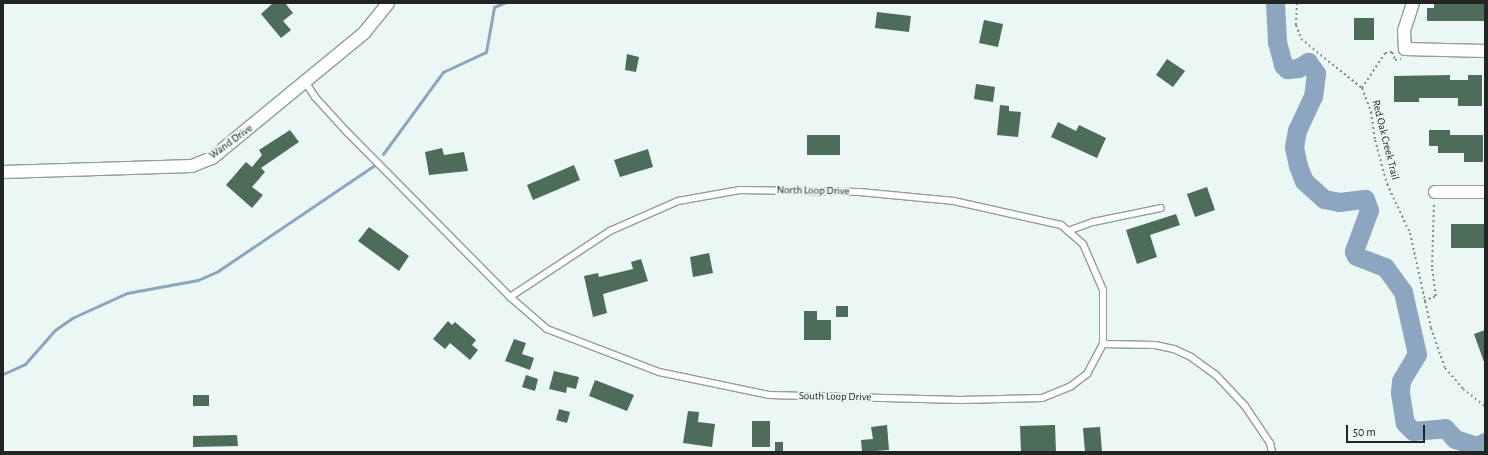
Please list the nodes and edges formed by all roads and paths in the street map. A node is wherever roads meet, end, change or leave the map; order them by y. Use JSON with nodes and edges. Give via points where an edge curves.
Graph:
{"nodes":[{"id":1,"x":388,"y":3,"type":"edge"},
{"id":2,"x":1297,"y":3,"type":"edge"},
{"id":3,"x":1413,"y":3,"type":"edge"},
{"id":4,"x":1405,"y":49,"type":"junction"},
{"id":5,"x":1485,"y":51,"type":"edge"},
{"id":6,"x":306,"y":83,"type":"junction"},
{"id":7,"x":1362,"y":88,"type":"junction"},
{"id":8,"x":3,"y":172,"type":"edge"},
{"id":9,"x":1435,"y":192,"type":"joint"},
{"id":10,"x":1485,"y":192,"type":"edge"},
{"id":11,"x":1162,"y":208,"type":"dead end"},
{"id":12,"x":1068,"y":231,"type":"junction"},
{"id":13,"x":1104,"y":290,"type":"joint"},
{"id":14,"x":510,"y":297,"type":"junction"},
{"id":15,"x":1424,"y":301,"type":"junction"},
{"id":16,"x":1103,"y":344,"type":"junction"},
{"id":17,"x":1485,"y":406,"type":"edge"},
{"id":18,"x":1272,"y":452,"type":"edge"}],
"edges":[{"from":1,"to":6,"type":"street","name":"Wand Drive","via":[[364,33]]},
{"from":2,"to":7,"type":"path","name":"Red Oak Creek Trail","via":[[1296,25],[1301,39]]},
{"from":3,"to":4,"type":"street","via":[[1404,32]]},
{"from":4,"to":5,"type":"street"},
{"from":4,"to":7,"type":"path","via":[[1405,58],[1394,60],[1392,52],[1385,53]]},
{"from":6,"to":8,"type":"street","name":"Wand Drive","via":[[227,148],[192,166]]},
{"from":6,"to":14,"type":"lane","name":"South Loop Drive","via":[[315,98],[347,132]]},
{"from":7,"to":15,"type":"path","name":"Red Oak Creek Trail","via":[[1371,112],[1375,140],[1387,184],[1410,233]]},
{"from":9,"to":10,"type":"street"},
{"from":9,"to":15,"type":"path","via":[[1432,267],[1436,296]]},
{"from":11,"to":12,"type":"lane","via":[[1093,222]]},
{"from":12,"to":13,"type":"lane","name":"North Loop Drive","via":[[1083,244]]},
{"from":12,"to":14,"type":"lane","name":"North Loop Drive","via":[[1061,225],[954,201],[859,192],[740,190],[678,201],[610,231]]},
{"from":13,"to":16,"type":"lane","name":"South Loop Drive"},
{"from":14,"to":16,"type":"lane","name":"South Loop Drive","via":[[547,328],[600,351],[659,372],[769,395],[961,400],[1042,398],[1071,386],[1087,374]]},
{"from":15,"to":17,"type":"path","name":"Red Oak Creek Trail","via":[[1446,368],[1463,389]]},
{"from":16,"to":18,"type":"lane","via":[[1155,345],[1174,349],[1190,357],[1216,375],[1245,406],[1270,443]]}]}
